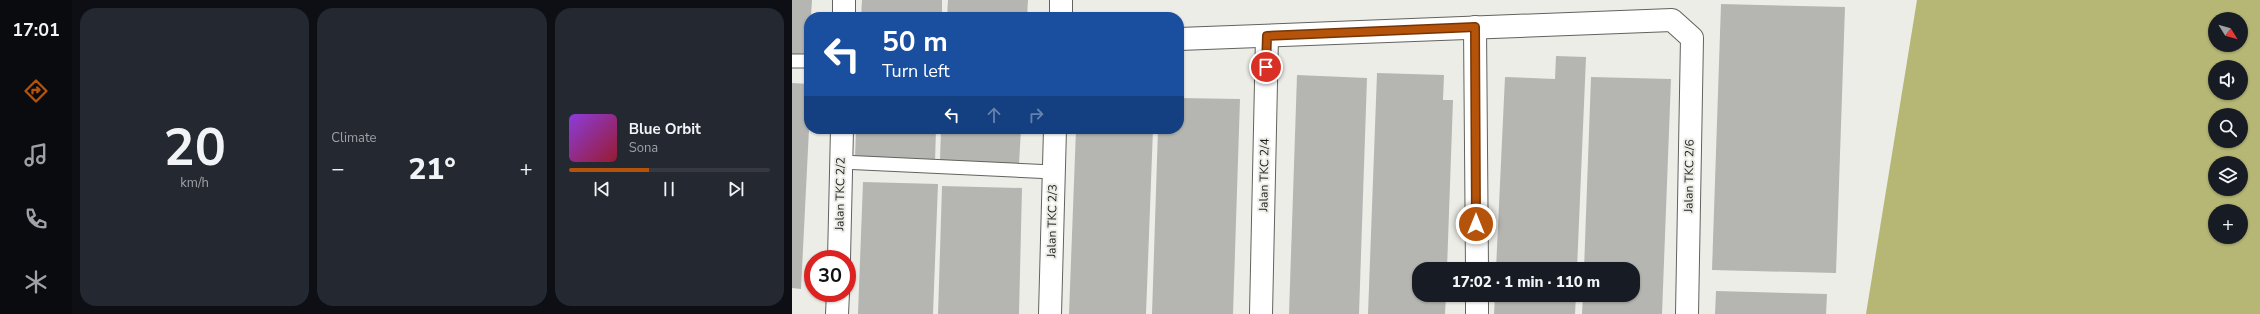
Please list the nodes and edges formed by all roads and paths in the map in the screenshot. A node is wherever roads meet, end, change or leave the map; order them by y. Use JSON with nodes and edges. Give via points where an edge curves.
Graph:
{"nodes":[{"id":1,"x":844,"y":0,"type":"edge"},
{"id":2,"x":1061,"y":0,"type":"edge"},
{"id":3,"x":844,"y":12,"type":"edge"},
{"id":4,"x":1060,"y":12,"type":"edge"},
{"id":5,"x":1475,"y":27,"type":"junction"},
{"id":6,"x":1267,"y":36,"type":"junction"},
{"id":7,"x":1184,"y":40,"type":"edge"},
{"id":8,"x":792,"y":61,"type":"edge"},
{"id":9,"x":804,"y":61,"type":"edge"},
{"id":10,"x":842,"y":134,"type":"edge"},
{"id":11,"x":1055,"y":134,"type":"edge"},
{"id":12,"x":841,"y":162,"type":"junction"},
{"id":13,"x":1053,"y":172,"type":"junction"},
{"id":14,"x":839,"y":250,"type":"edge"},
{"id":15,"x":1477,"y":262,"type":"edge"},
{"id":16,"x":838,"y":302,"type":"edge"},
{"id":17,"x":1477,"y":302,"type":"edge"},
{"id":18,"x":837,"y":314,"type":"edge"},
{"id":19,"x":1050,"y":314,"type":"edge"},
{"id":20,"x":1261,"y":314,"type":"edge"},
{"id":21,"x":1477,"y":314,"type":"edge"},
{"id":22,"x":1687,"y":314,"type":"edge"}],
"edges":[{"from":1,"to":3,"type":"street"},
{"from":2,"to":4,"type":"street"},
{"from":5,"to":6,"type":"street"},
{"from":5,"to":15,"type":"street"},
{"from":5,"to":22,"type":"street","name":"Jalan TKC 2/6","via":[[1672,20],[1692,38]]},
{"from":6,"to":7,"type":"street"},
{"from":6,"to":20,"type":"street","name":"Jalan TKC 2/4"},
{"from":8,"to":9,"type":"lane"},
{"from":10,"to":12,"type":"street","name":"Jalan TKC 2/2"},
{"from":11,"to":13,"type":"street","name":"Jalan TKC 2/3"},
{"from":12,"to":13,"type":"lane"},
{"from":12,"to":14,"type":"street","name":"Jalan TKC 2/2"},
{"from":13,"to":19,"type":"street","name":"Jalan TKC 2/3"},
{"from":16,"to":18,"type":"street"},
{"from":17,"to":21,"type":"street"}]}
